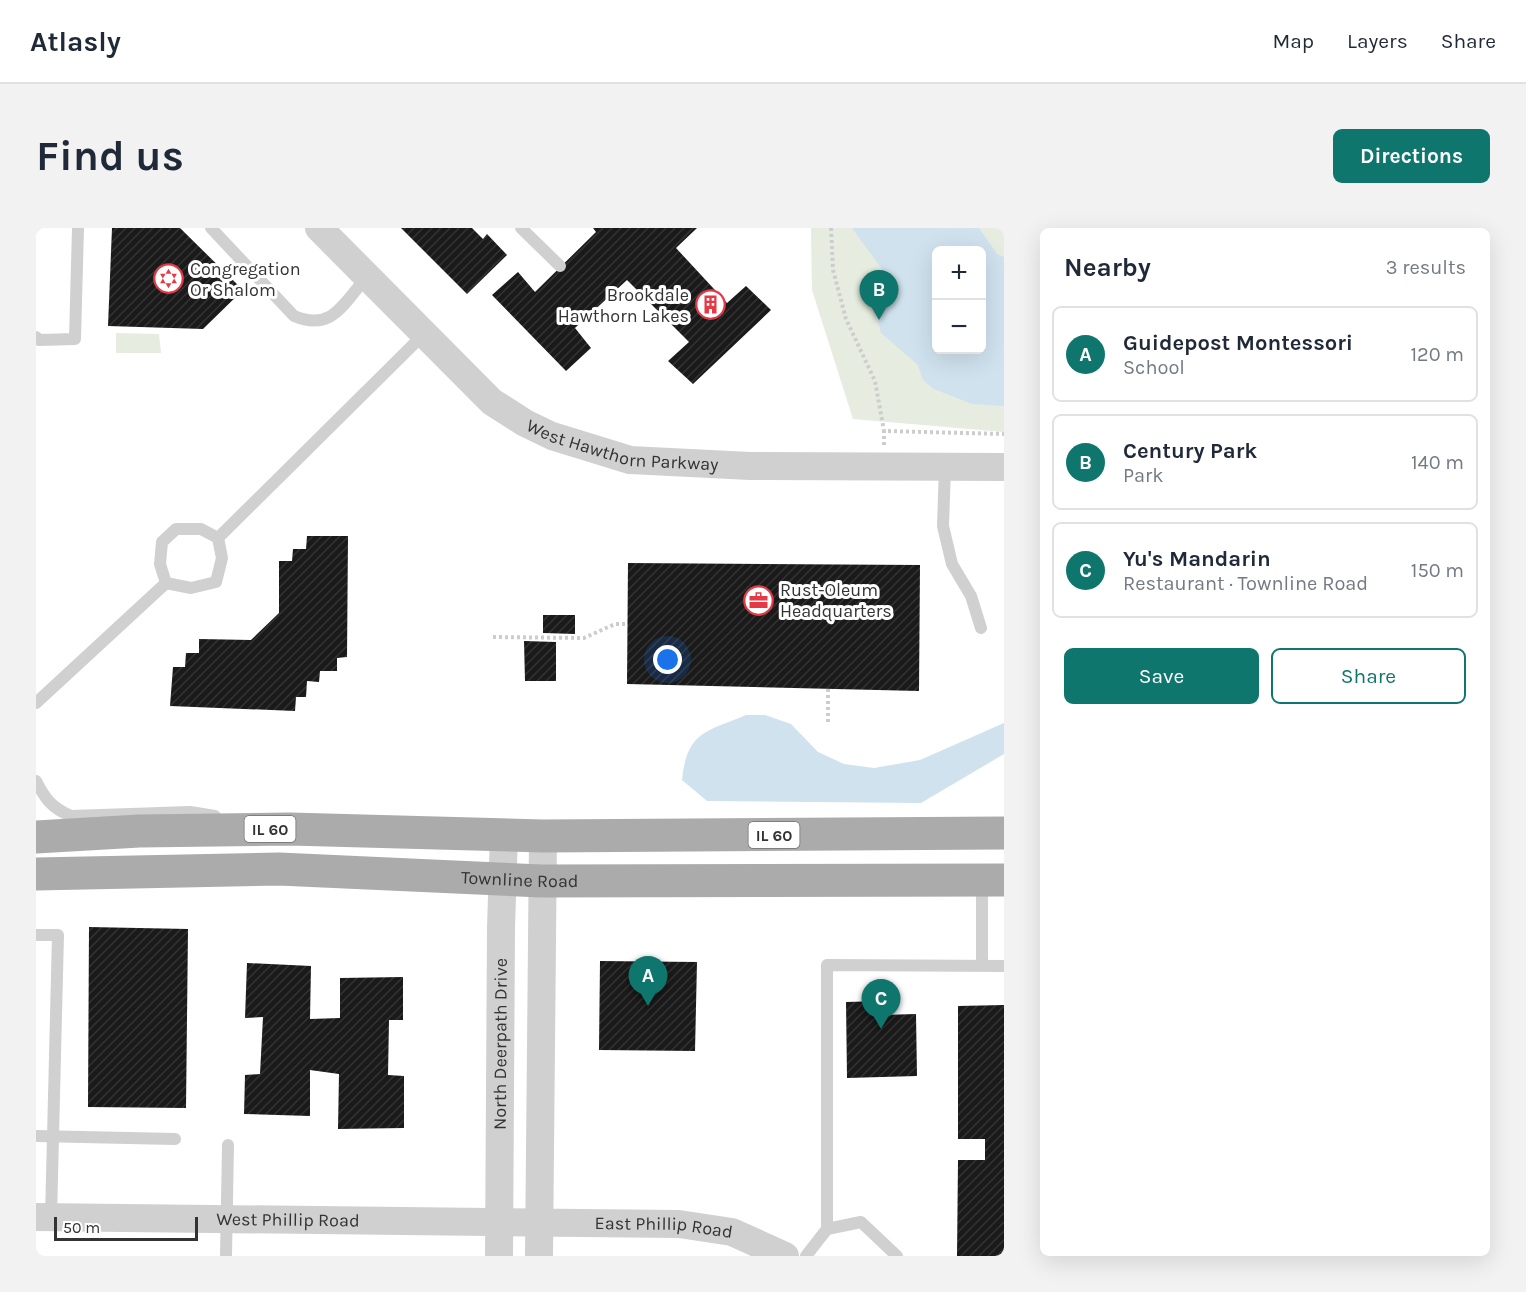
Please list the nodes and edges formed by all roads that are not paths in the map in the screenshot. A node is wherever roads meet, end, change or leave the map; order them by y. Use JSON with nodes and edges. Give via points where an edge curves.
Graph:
{"nodes":[{"id":1,"x":78,"y":228,"type":"edge"},
{"id":2,"x":211,"y":228,"type":"edge"},
{"id":3,"x":319,"y":228,"type":"edge"},
{"id":4,"x":521,"y":228,"type":"edge"},
{"id":5,"x":560,"y":266,"type":"dead end"},
{"id":6,"x":367,"y":277,"type":"junction"},
{"id":7,"x":424,"y":334,"type":"junction"},
{"id":8,"x":36,"y":337,"type":"edge"},
{"id":9,"x":945,"y":467,"type":"junction"},
{"id":10,"x":1004,"y":467,"type":"edge"},
{"id":11,"x":218,"y":538,"type":"junction"},
{"id":12,"x":166,"y":583,"type":"junction"},
{"id":13,"x":981,"y":628,"type":"dead end"},
{"id":14,"x":36,"y":703,"type":"edge"},
{"id":15,"x":36,"y":781,"type":"edge"},
{"id":16,"x":290,"y":829,"type":"junction"},
{"id":17,"x":1004,"y":833,"type":"edge"},
{"id":18,"x":504,"y":834,"type":"junction"},
{"id":19,"x":543,"y":836,"type":"junction"},
{"id":20,"x":36,"y":837,"type":"edge"},
{"id":21,"x":36,"y":874,"type":"edge"},
{"id":22,"x":503,"y":879,"type":"junction"},
{"id":23,"x":993,"y":880,"type":"edge"},
{"id":24,"x":541,"y":881,"type":"junction"},
{"id":25,"x":36,"y":935,"type":"edge"},
{"id":26,"x":982,"y":965,"type":"junction"},
{"id":27,"x":1004,"y":966,"type":"edge"},
{"id":28,"x":36,"y":1136,"type":"edge"},
{"id":29,"x":53,"y":1137,"type":"junction"},
{"id":30,"x":176,"y":1139,"type":"dead end"},
{"id":31,"x":228,"y":1145,"type":"dead end"},
{"id":32,"x":43,"y":1217,"type":"edge"},
{"id":33,"x":227,"y":1219,"type":"junction"},
{"id":34,"x":501,"y":1222,"type":"junction"},
{"id":35,"x":539,"y":1222,"type":"junction"},
{"id":36,"x":827,"y":1229,"type":"junction"},
{"id":37,"x":779,"y":1254,"type":"edge"},
{"id":38,"x":226,"y":1256,"type":"edge"},
{"id":39,"x":500,"y":1256,"type":"edge"},
{"id":40,"x":539,"y":1256,"type":"edge"},
{"id":41,"x":806,"y":1256,"type":"edge"},
{"id":42,"x":897,"y":1256,"type":"edge"}],
"edges":[{"from":1,"to":8,"type":"lane","via":[[75,339]]},
{"from":2,"to":6,"type":"lane","via":[[294,316],[309,322],[331,319]]},
{"from":3,"to":6,"type":"street","name":"West Hawthorn Parkway"},
{"from":4,"to":5,"type":"lane"},
{"from":6,"to":7,"type":"street","name":"West Hawthorn Parkway"},
{"from":7,"to":9,"type":"street","name":"West Hawthorn Parkway","via":[[492,402],[525,423],[580,446],[630,460],[750,466]]},
{"from":7,"to":11,"type":"lane"},
{"from":9,"to":10,"type":"street","name":"West Hawthorn Parkway"},
{"from":9,"to":13,"type":"lane","via":[[942,526],[952,564],[971,596]]},
{"from":11,"to":12,"type":"lane","via":[[222,558],[216,582],[191,588]]},
{"from":11,"to":12,"type":"lane","via":[[201,529],[176,529],[162,542],[160,564]]},
{"from":12,"to":14,"type":"lane"},
{"from":15,"to":16,"type":"lane","via":[[45,800],[71,816],[190,812]]},
{"from":16,"to":18,"type":"main road","number":"IL 60"},
{"from":16,"to":20,"type":"main road","number":"IL 60"},
{"from":17,"to":19,"type":"main road","number":"IL 60"},
{"from":18,"to":19,"type":"main road","number":"IL 60"},
{"from":18,"to":22,"type":"street","name":"North Deerpath Drive"},
{"from":19,"to":24,"type":"street"},
{"from":21,"to":22,"type":"main road","name":"Townline Road","via":[[279,869]]},
{"from":22,"to":24,"type":"main road","name":"Townline Road"},
{"from":22,"to":34,"type":"street","name":"North Deerpath Drive"},
{"from":23,"to":24,"type":"main road","name":"Townline Road"},
{"from":23,"to":26,"type":"lane"},
{"from":24,"to":35,"type":"street"},
{"from":25,"to":29,"type":"lane","via":[[58,935]]},
{"from":26,"to":27,"type":"lane"},
{"from":26,"to":36,"type":"lane","via":[[827,965]]},
{"from":28,"to":29,"type":"lane"},
{"from":29,"to":30,"type":"lane"},
{"from":29,"to":32,"type":"lane"},
{"from":31,"to":33,"type":"lane"},
{"from":32,"to":33,"type":"street","name":"West Phillip Road"},
{"from":33,"to":34,"type":"street","name":"West Phillip Road"},
{"from":33,"to":38,"type":"lane"},
{"from":34,"to":35,"type":"street","name":"West Phillip Road"},
{"from":34,"to":39,"type":"street","name":"North Deerpath Drive"},
{"from":35,"to":37,"type":"street","name":"East Phillip Road","via":[[714,1228],[747,1237]]},
{"from":35,"to":40,"type":"street"},
{"from":36,"to":41,"type":"lane"},
{"from":36,"to":42,"type":"lane","via":[[861,1222]]}]}
